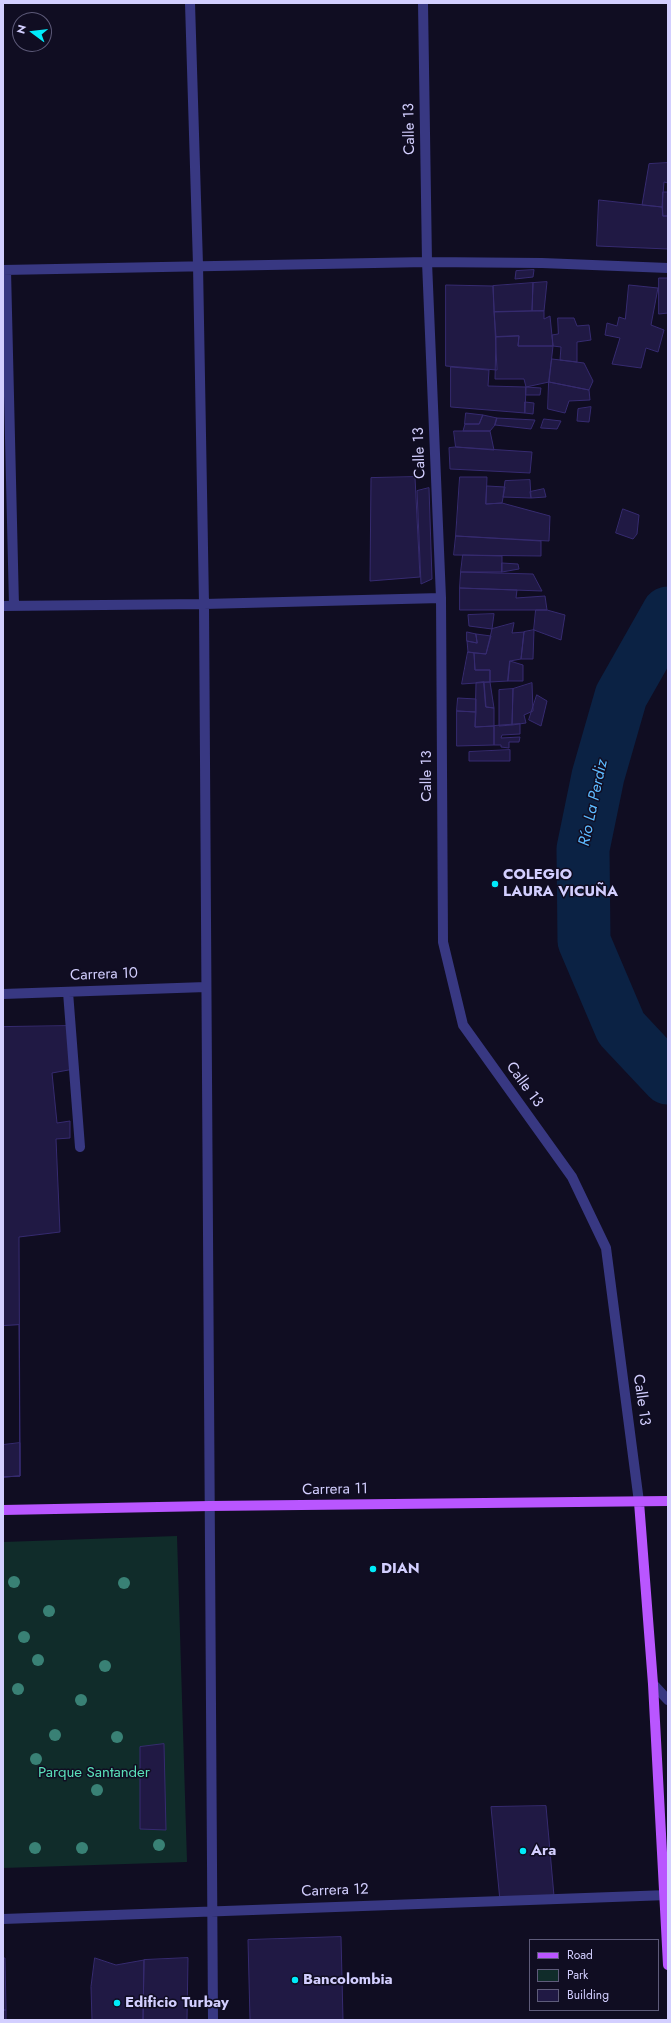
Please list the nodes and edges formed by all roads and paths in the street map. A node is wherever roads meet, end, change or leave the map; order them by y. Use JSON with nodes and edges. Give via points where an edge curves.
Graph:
{"nodes":[{"id":1,"x":190,"y":3,"type":"edge"},
{"id":2,"x":423,"y":3,"type":"edge"},
{"id":3,"x":427,"y":262,"type":"junction"},
{"id":4,"x":198,"y":265,"type":"junction"},
{"id":5,"x":668,"y":268,"type":"edge"},
{"id":6,"x":4,"y":270,"type":"edge"},
{"id":7,"x":441,"y":598,"type":"junction"},
{"id":8,"x":204,"y":604,"type":"junction"},
{"id":9,"x":3,"y":606,"type":"edge"},
{"id":10,"x":14,"y":606,"type":"junction"},
{"id":11,"x":206,"y":987,"type":"junction"},
{"id":12,"x":68,"y":992,"type":"junction"},
{"id":13,"x":3,"y":994,"type":"edge"},
{"id":14,"x":80,"y":1147,"type":"dead end"},
{"id":15,"x":639,"y":1502,"type":"junction"},
{"id":16,"x":668,"y":1502,"type":"edge"},
{"id":17,"x":210,"y":1506,"type":"junction"},
{"id":18,"x":3,"y":1510,"type":"edge"},
{"id":19,"x":653,"y":1684,"type":"junction"},
{"id":20,"x":668,"y":1700,"type":"edge"},
{"id":21,"x":666,"y":1895,"type":"edge"},
{"id":22,"x":213,"y":1910,"type":"junction"},
{"id":23,"x":3,"y":1919,"type":"edge"},
{"id":24,"x":668,"y":1965,"type":"edge"},
{"id":25,"x":213,"y":2020,"type":"edge"}],
"edges":[{"from":1,"to":4,"type":"street"},
{"from":2,"to":3,"type":"street","name":"Calle 13"},
{"from":3,"to":4,"type":"street"},
{"from":3,"to":5,"type":"street"},
{"from":3,"to":7,"type":"street","name":"Calle 13"},
{"from":4,"to":6,"type":"street"},
{"from":4,"to":8,"type":"street"},
{"from":6,"to":10,"type":"street"},
{"from":7,"to":8,"type":"street"},
{"from":7,"to":15,"type":"street","name":"Calle 13","via":[[443,942],[463,1025],[572,1177],[606,1248]]},
{"from":8,"to":10,"type":"street"},
{"from":8,"to":11,"type":"street"},
{"from":9,"to":10,"type":"street"},
{"from":11,"to":12,"type":"street","name":"Carrera 10"},
{"from":11,"to":17,"type":"street"},
{"from":12,"to":13,"type":"street","name":"Carrera 10"},
{"from":12,"to":14,"type":"street"},
{"from":15,"to":16,"type":"main road","name":"Carrera 11"},
{"from":15,"to":17,"type":"main road","name":"Carrera 11"},
{"from":15,"to":19,"type":"main road"},
{"from":17,"to":18,"type":"main road","name":"Carrera 11"},
{"from":17,"to":22,"type":"street"},
{"from":19,"to":20,"type":"street"},
{"from":19,"to":21,"type":"main road"},
{"from":21,"to":22,"type":"street","name":"Carrera 12"},
{"from":21,"to":24,"type":"main road"},
{"from":22,"to":23,"type":"street","name":"Carrera 12"},
{"from":22,"to":25,"type":"street"}]}
